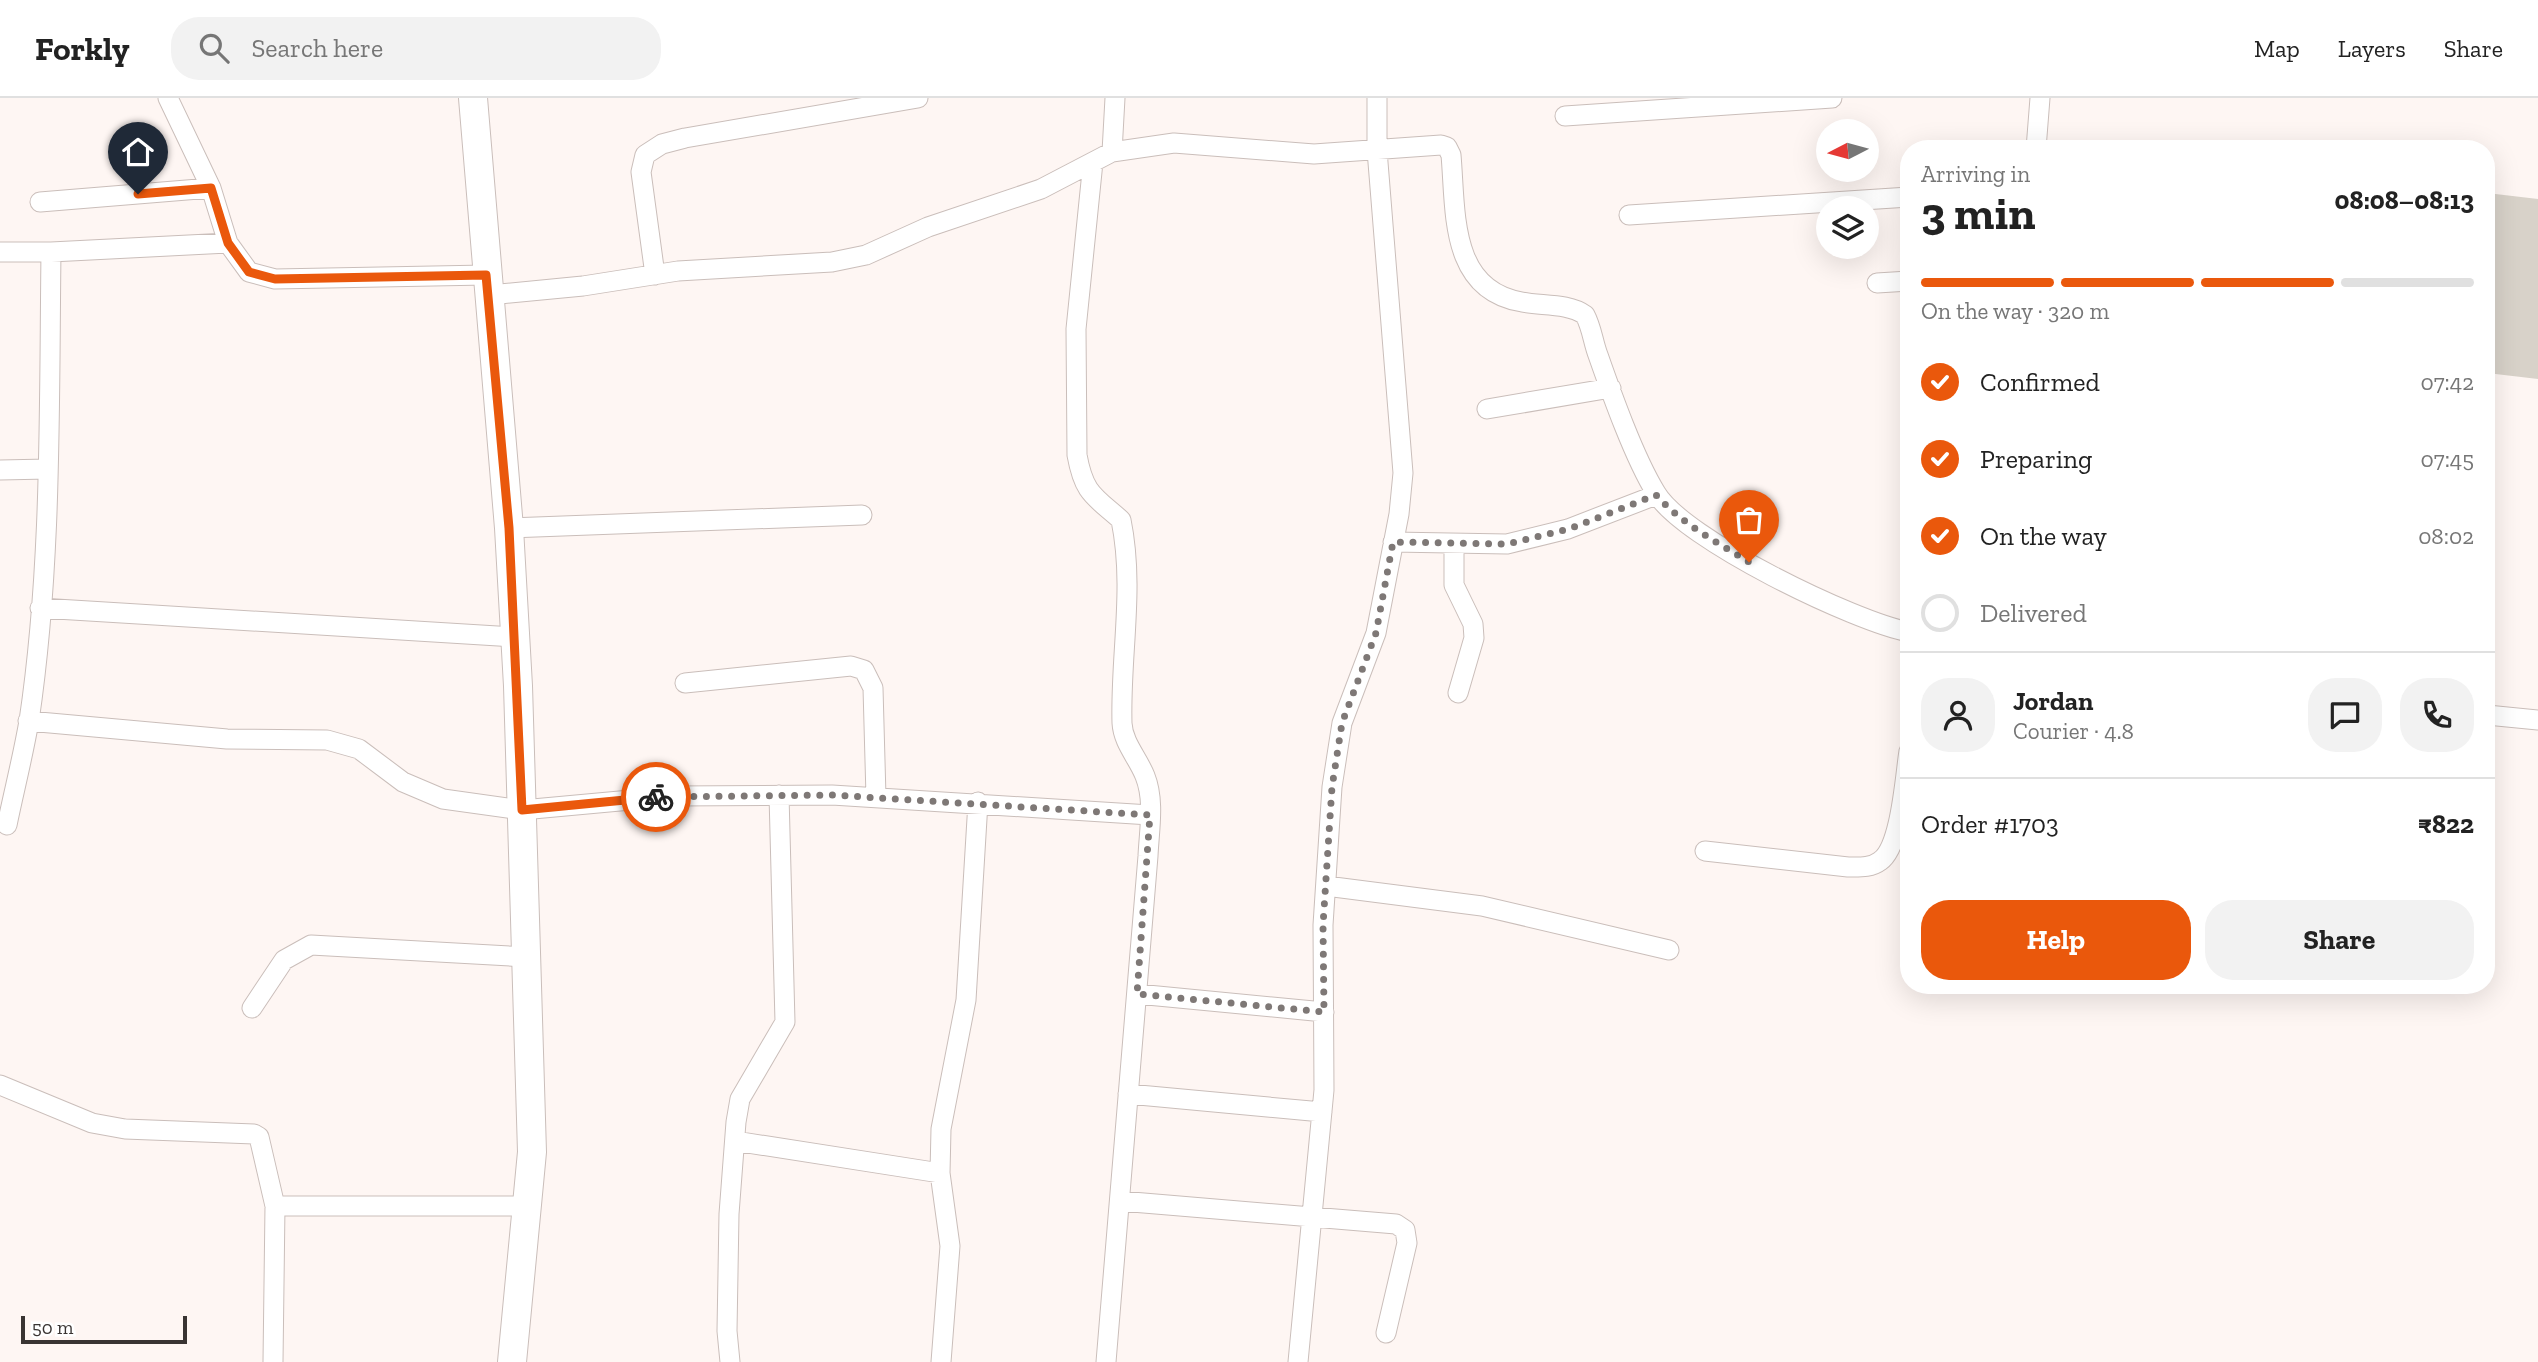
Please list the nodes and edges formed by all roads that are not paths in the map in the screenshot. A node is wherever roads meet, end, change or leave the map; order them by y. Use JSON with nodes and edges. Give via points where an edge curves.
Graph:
{"nodes":[{"id":1,"x":168,"y":98,"type":"edge"},
{"id":2,"x":473,"y":98,"type":"edge"},
{"id":3,"x":918,"y":98,"type":"edge"},
{"id":4,"x":1115,"y":98,"type":"edge"},
{"id":5,"x":1377,"y":98,"type":"edge"},
{"id":6,"x":1832,"y":98,"type":"edge"},
{"id":7,"x":2040,"y":98,"type":"edge"},
{"id":8,"x":1565,"y":116,"type":"dead end"},
{"id":9,"x":2037,"y":140,"type":"edge"},
{"id":10,"x":1377,"y":150,"type":"junction"},
{"id":11,"x":1112,"y":152,"type":"junction"},
{"id":12,"x":1093,"y":162,"type":"junction"},
{"id":13,"x":211,"y":188,"type":"junction"},
{"id":14,"x":1900,"y":198,"type":"edge"},
{"id":15,"x":40,"y":202,"type":"dead end"},
{"id":16,"x":1629,"y":215,"type":"dead end"},
{"id":17,"x":228,"y":243,"type":"junction"},
{"id":18,"x":51,"y":252,"type":"junction"},
{"id":19,"x":0,"y":253,"type":"edge"},
{"id":20,"x":655,"y":275,"type":"junction"},
{"id":21,"x":1900,"y":282,"type":"edge"},
{"id":22,"x":1877,"y":283,"type":"dead end"},
{"id":23,"x":488,"y":285,"type":"junction"},
{"id":24,"x":1611,"y":388,"type":"junction"},
{"id":25,"x":1487,"y":409,"type":"dead end"},
{"id":26,"x":48,"y":469,"type":"junction"},
{"id":27,"x":0,"y":470,"type":"edge"},
{"id":28,"x":1656,"y":495,"type":"junction"},
{"id":29,"x":862,"y":515,"type":"dead end"},
{"id":30,"x":509,"y":528,"type":"junction"},
{"id":31,"x":1393,"y":542,"type":"junction"},
{"id":32,"x":1454,"y":544,"type":"junction"},
{"id":33,"x":40,"y":608,"type":"junction"},
{"id":34,"x":1900,"y":629,"type":"edge"},
{"id":35,"x":515,"y":637,"type":"junction"},
{"id":36,"x":685,"y":683,"type":"dead end"},
{"id":37,"x":1458,"y":693,"type":"dead end"},
{"id":38,"x":2495,"y":716,"type":"edge"},
{"id":39,"x":2538,"y":720,"type":"edge"},
{"id":40,"x":29,"y":721,"type":"junction"},
{"id":41,"x":779,"y":795,"type":"junction"},
{"id":42,"x":876,"y":797,"type":"junction"},
{"id":43,"x":978,"y":802,"type":"junction"},
{"id":44,"x":1900,"y":804,"type":"edge"},
{"id":45,"x":522,"y":810,"type":"junction"},
{"id":46,"x":1150,"y":815,"type":"junction"},
{"id":47,"x":8,"y":825,"type":"dead end"},
{"id":48,"x":1705,"y":851,"type":"dead end"},
{"id":49,"x":1326,"y":887,"type":"junction"},
{"id":50,"x":1669,"y":950,"type":"dead end"},
{"id":51,"x":526,"y":957,"type":"junction"},
{"id":52,"x":1137,"y":994,"type":"junction"},
{"id":53,"x":252,"y":1008,"type":"dead end"},
{"id":54,"x":1324,"y":1012,"type":"junction"},
{"id":55,"x":0,"y":1084,"type":"edge"},
{"id":56,"x":1128,"y":1094,"type":"junction"},
{"id":57,"x":1322,"y":1112,"type":"junction"},
{"id":58,"x":735,"y":1141,"type":"junction"},
{"id":59,"x":940,"y":1173,"type":"junction"},
{"id":60,"x":1119,"y":1201,"type":"junction"},
{"id":61,"x":275,"y":1206,"type":"junction"},
{"id":62,"x":525,"y":1206,"type":"junction"},
{"id":63,"x":1312,"y":1216,"type":"junction"},
{"id":64,"x":1386,"y":1333,"type":"dead end"},
{"id":65,"x":273,"y":1362,"type":"edge"},
{"id":66,"x":512,"y":1362,"type":"edge"},
{"id":67,"x":730,"y":1362,"type":"edge"},
{"id":68,"x":941,"y":1362,"type":"edge"},
{"id":69,"x":1106,"y":1362,"type":"edge"},
{"id":70,"x":1298,"y":1362,"type":"edge"}],
"edges":[{"from":1,"to":13,"type":"street"},
{"from":2,"to":23,"type":"street"},
{"from":3,"to":20,"type":"street","via":[[685,138],[645,155],[641,173]]},
{"from":4,"to":11,"type":"street"},
{"from":5,"to":10,"type":"street"},
{"from":6,"to":8,"type":"street"},
{"from":7,"to":9,"type":"street"},
{"from":10,"to":11,"type":"street","via":[[1279,153],[1174,143]]},
{"from":10,"to":24,"type":"street","via":[[1447,147],[1461,252],[1470,270],[1500,295],[1586,315]]},
{"from":10,"to":31,"type":"street","via":[[1403,473]]},
{"from":11,"to":12,"type":"street"},
{"from":12,"to":20,"type":"street","via":[[1041,189],[928,227],[866,255],[796,266]]},
{"from":12,"to":46,"type":"street","via":[[1076,329],[1077,455],[1094,499],[1121,520],[1127,612],[1122,724],[1127,744],[1146,777]]},
{"from":13,"to":15,"type":"street"},
{"from":13,"to":17,"type":"street"},
{"from":14,"to":16,"type":"street"},
{"from":17,"to":18,"type":"street"},
{"from":17,"to":23,"type":"street","via":[[249,272],[275,279]]},
{"from":18,"to":19,"type":"street"},
{"from":18,"to":26,"type":"street"},
{"from":20,"to":23,"type":"street"},
{"from":21,"to":22,"type":"street"},
{"from":23,"to":30,"type":"street"},
{"from":24,"to":25,"type":"street"},
{"from":24,"to":28,"type":"street"},
{"from":26,"to":27,"type":"street"},
{"from":26,"to":33,"type":"street"},
{"from":28,"to":32,"type":"street","via":[[1535,539]]},
{"from":28,"to":34,"type":"street","via":[[1696,529],[1821,603]]},
{"from":29,"to":30,"type":"street"},
{"from":30,"to":35,"type":"street"},
{"from":31,"to":32,"type":"street"},
{"from":31,"to":49,"type":"street","via":[[1376,633],[1342,723],[1332,787]]},
{"from":32,"to":37,"type":"street","via":[[1454,585],[1473,624],[1474,638]]},
{"from":33,"to":35,"type":"street"},
{"from":33,"to":40,"type":"street"},
{"from":35,"to":45,"type":"street"},
{"from":36,"to":42,"type":"street","via":[[851,666],[864,670],[873,688]]},
{"from":38,"to":39,"type":"street"},
{"from":40,"to":45,"type":"street","via":[[228,739],[327,740],[359,749],[403,782],[443,799]]},
{"from":40,"to":47,"type":"street"},
{"from":41,"to":42,"type":"street"},
{"from":41,"to":45,"type":"street","via":[[674,796]]},
{"from":41,"to":58,"type":"street","via":[[785,1022],[740,1099]]},
{"from":42,"to":43,"type":"street"},
{"from":43,"to":46,"type":"street"},
{"from":43,"to":59,"type":"street","via":[[966,1000],[940,1129]]},
{"from":44,"to":48,"type":"street","via":[[1888,853],[1881,861],[1862,867]]},
{"from":45,"to":51,"type":"street"},
{"from":46,"to":52,"type":"street"},
{"from":49,"to":50,"type":"street","via":[[1482,906]]},
{"from":49,"to":54,"type":"street"},
{"from":51,"to":53,"type":"street","via":[[311,945],[284,960]]},
{"from":51,"to":62,"type":"street","via":[[532,1152]]},
{"from":52,"to":54,"type":"street"},
{"from":52,"to":56,"type":"street"},
{"from":54,"to":57,"type":"street"},
{"from":55,"to":61,"type":"street","via":[[92,1123],[125,1129],[254,1134],[262,1143]]},
{"from":56,"to":57,"type":"street"},
{"from":56,"to":60,"type":"street"},
{"from":57,"to":63,"type":"street"},
{"from":58,"to":59,"type":"street"},
{"from":58,"to":67,"type":"street","via":[[729,1214]]},
{"from":59,"to":68,"type":"street","via":[[950,1246]]},
{"from":60,"to":63,"type":"street"},
{"from":60,"to":69,"type":"street"},
{"from":61,"to":62,"type":"street"},
{"from":61,"to":65,"type":"street"},
{"from":62,"to":66,"type":"street"},
{"from":63,"to":64,"type":"street","via":[[1388,1223],[1405,1230],[1407,1250]]},
{"from":63,"to":70,"type":"street"}]}
